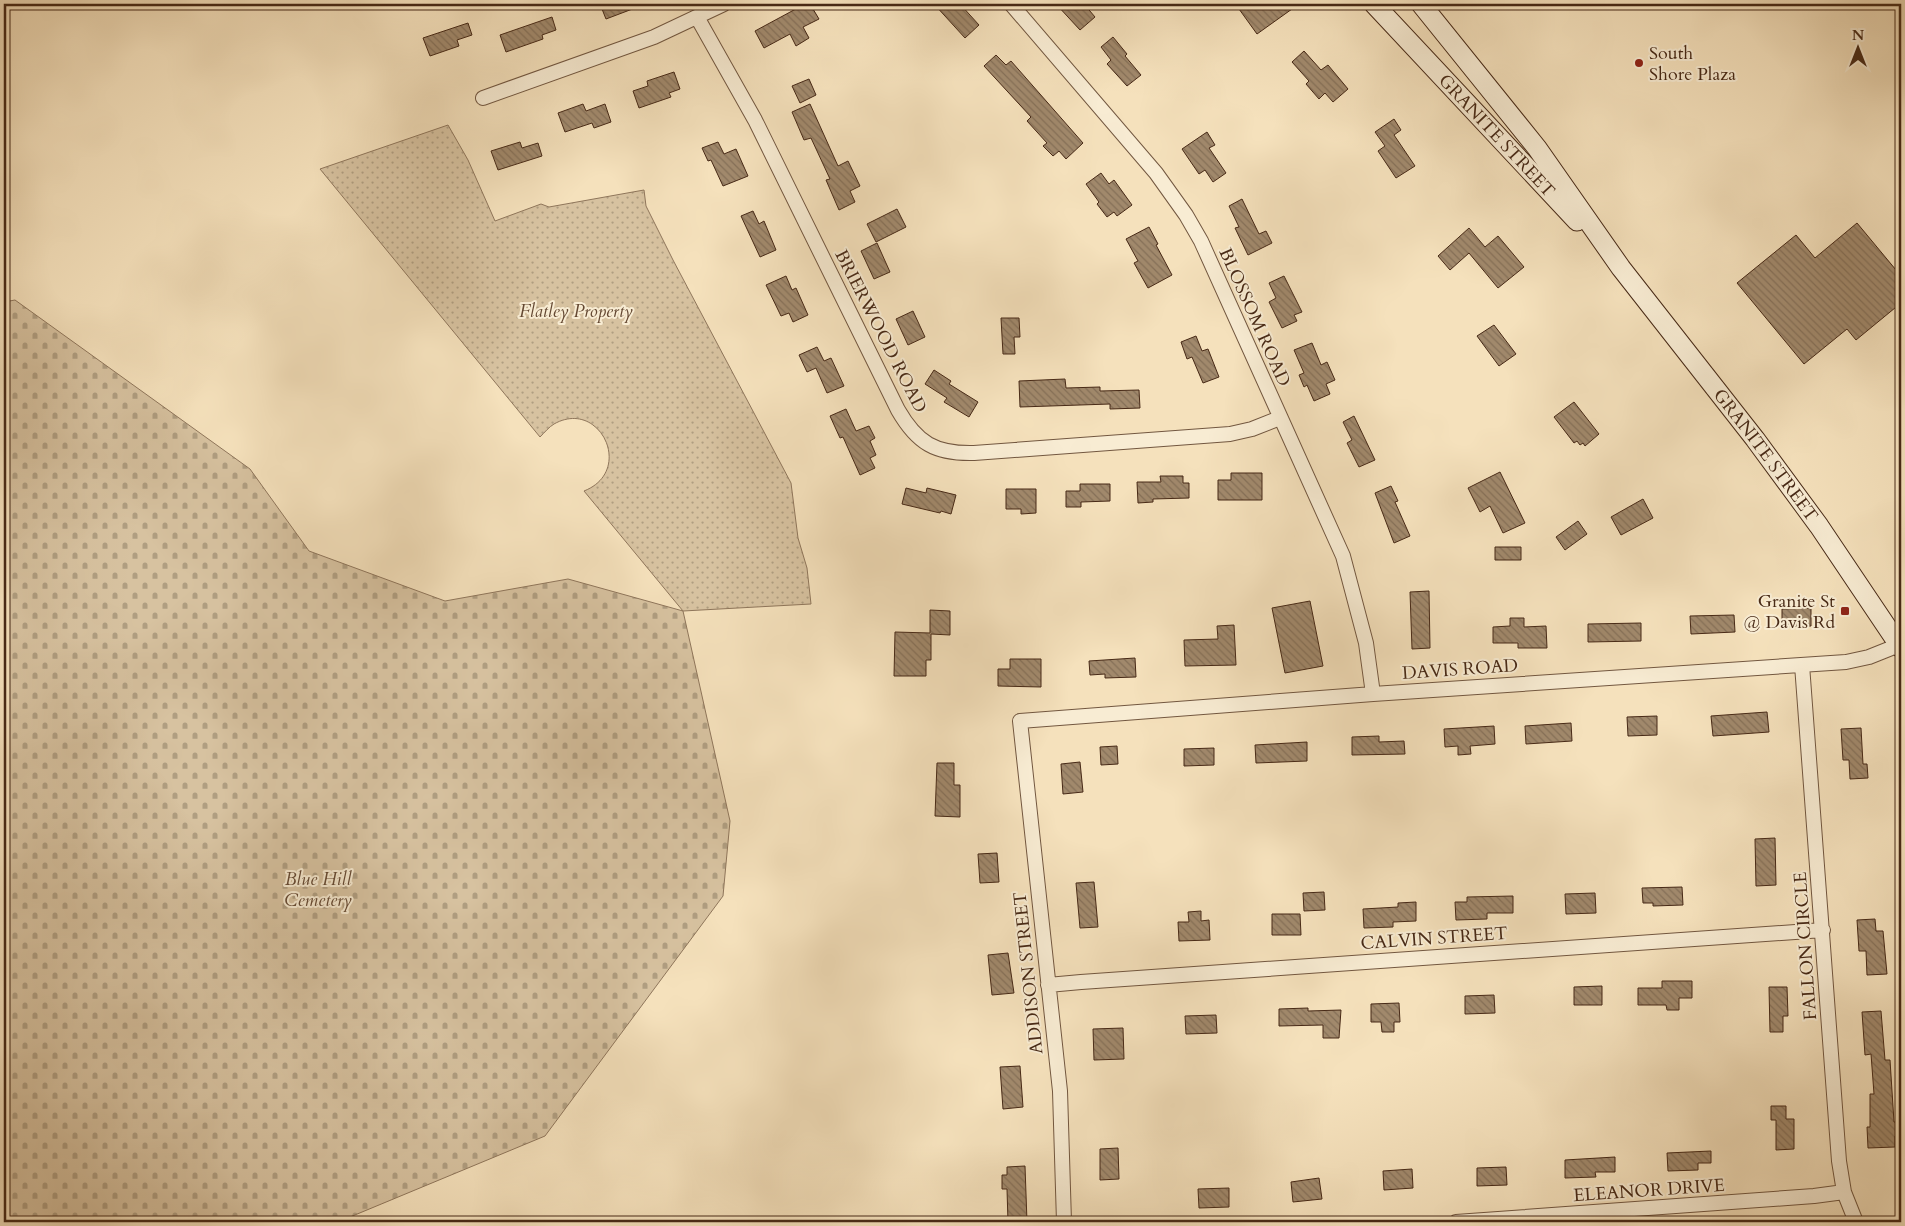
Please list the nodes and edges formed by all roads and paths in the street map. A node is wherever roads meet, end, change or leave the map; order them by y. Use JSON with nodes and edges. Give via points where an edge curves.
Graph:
{"nodes":[{"id":1,"x":724,"y":4,"type":"edge"},
{"id":2,"x":1011,"y":4,"type":"edge"},
{"id":3,"x":1374,"y":4,"type":"edge"},
{"id":4,"x":1421,"y":4,"type":"edge"},
{"id":5,"x":697,"y":18,"type":"junction"},
{"id":6,"x":483,"y":98,"type":"dead end"},
{"id":7,"x":1621,"y":268,"type":"junction"},
{"id":8,"x":1280,"y":418,"type":"junction"},
{"id":9,"x":1900,"y":646,"type":"edge"},
{"id":10,"x":1802,"y":665,"type":"junction"},
{"id":11,"x":1373,"y":694,"type":"junction"},
{"id":12,"x":1020,"y":721,"type":"joint"},
{"id":13,"x":1822,"y":930,"type":"junction"},
{"id":14,"x":1048,"y":985,"type":"junction"},
{"id":15,"x":1844,"y":1192,"type":"junction"},
{"id":16,"x":1064,"y":1222,"type":"edge"},
{"id":17,"x":1456,"y":1222,"type":"edge"},
{"id":18,"x":1856,"y":1222,"type":"edge"}],
"edges":[{"from":1,"to":5,"type":"street"},
{"from":2,"to":8,"type":"street","name":"BLOSSOM ROAD","via":[[1143,156],[1186,215],[1208,256]]},
{"from":3,"to":7,"type":"main road","name":"GRANITE STREET"},
{"from":4,"to":7,"type":"main road","name":"GRANITE STREET","via":[[1537,148]]},
{"from":5,"to":6,"type":"street","via":[[632,45]]},
{"from":5,"to":8,"type":"street","name":"BRIERWOOD ROAD","via":[[755,120],[898,410],[923,442],[940,450],[974,453],[1230,434]]},
{"from":7,"to":9,"type":"main road","name":"GRANITE STREET","via":[[1760,446]]},
{"from":8,"to":11,"type":"street","name":"BLOSSOM ROAD","via":[[1343,556],[1366,644]]},
{"from":9,"to":10,"type":"street","name":"DAVIS ROAD","via":[[1858,660]]},
{"from":10,"to":11,"type":"street","name":"DAVIS ROAD"},
{"from":10,"to":13,"type":"street","name":"FALLON CIRCLE"},
{"from":11,"to":12,"type":"street","name":"DAVIS ROAD"},
{"from":12,"to":14,"type":"street","name":"ADDISON STREET"},
{"from":13,"to":14,"type":"street","name":"CALVIN STREET"},
{"from":13,"to":15,"type":"street","name":"FALLON CIRCLE"},
{"from":14,"to":16,"type":"street","name":"ADDISON STREET","via":[[1060,1091]]},
{"from":15,"to":17,"type":"street","name":"ELEANOR DRIVE"},
{"from":15,"to":18,"type":"street","name":"FALLON CIRCLE"}]}
